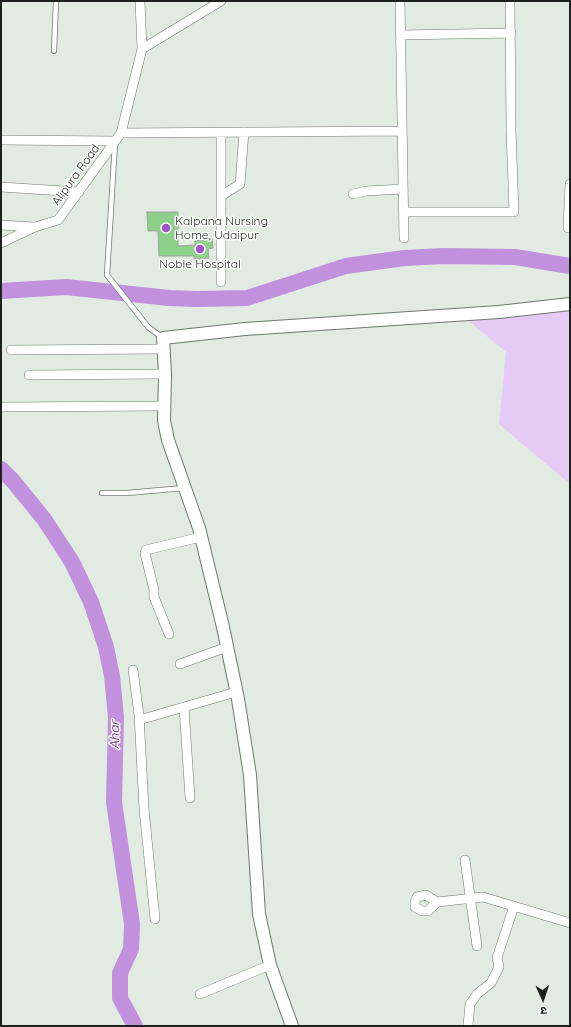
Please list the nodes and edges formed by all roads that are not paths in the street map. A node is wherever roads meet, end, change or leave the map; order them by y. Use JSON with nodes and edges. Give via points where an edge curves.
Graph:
{"nodes":[{"id":1,"x":56,"y":1,"type":"edge"},
{"id":2,"x":140,"y":1,"type":"edge"},
{"id":3,"x":221,"y":1,"type":"edge"},
{"id":4,"x":400,"y":1,"type":"edge"},
{"id":5,"x":510,"y":1,"type":"edge"},
{"id":6,"x":511,"y":33,"type":"junction"},
{"id":7,"x":401,"y":36,"type":"junction"},
{"id":8,"x":142,"y":49,"type":"junction"},
{"id":9,"x":54,"y":51,"type":"dead end"},
{"id":10,"x":402,"y":131,"type":"junction"},
{"id":11,"x":221,"y":132,"type":"junction"},
{"id":12,"x":244,"y":132,"type":"junction"},
{"id":13,"x":121,"y":133,"type":"junction"},
{"id":14,"x":1,"y":140,"type":"edge"},
{"id":15,"x":115,"y":141,"type":"junction"},
{"id":16,"x":570,"y":184,"type":"edge"},
{"id":17,"x":1,"y":187,"type":"edge"},
{"id":18,"x":403,"y":189,"type":"junction"},
{"id":19,"x":79,"y":192,"type":"junction"},
{"id":20,"x":353,"y":194,"type":"dead end"},
{"id":21,"x":221,"y":196,"type":"junction"},
{"id":22,"x":404,"y":212,"type":"junction"},
{"id":23,"x":1,"y":226,"type":"edge"},
{"id":24,"x":35,"y":227,"type":"junction"},
{"id":25,"x":568,"y":228,"type":"dead end"},
{"id":26,"x":404,"y":238,"type":"dead end"},
{"id":27,"x":1,"y":243,"type":"edge"},
{"id":28,"x":221,"y":282,"type":"dead end"},
{"id":29,"x":570,"y":304,"type":"edge"},
{"id":30,"x":163,"y":343,"type":"junction"},
{"id":31,"x":11,"y":350,"type":"dead end"},
{"id":32,"x":165,"y":374,"type":"junction"},
{"id":33,"x":29,"y":375,"type":"dead end"},
{"id":34,"x":165,"y":406,"type":"junction"},
{"id":35,"x":1,"y":407,"type":"edge"},
{"id":36,"x":184,"y":488,"type":"junction"},
{"id":37,"x":102,"y":494,"type":"dead end"},
{"id":38,"x":201,"y":537,"type":"junction"},
{"id":39,"x":169,"y":634,"type":"dead end"},
{"id":40,"x":227,"y":647,"type":"junction"},
{"id":41,"x":180,"y":664,"type":"dead end"},
{"id":42,"x":133,"y":670,"type":"dead end"},
{"id":43,"x":236,"y":692,"type":"junction"},
{"id":44,"x":184,"y":707,"type":"junction"},
{"id":45,"x":139,"y":720,"type":"junction"},
{"id":46,"x":190,"y":798,"type":"dead end"},
{"id":47,"x":465,"y":860,"type":"dead end"},
{"id":48,"x":471,"y":898,"type":"junction"},
{"id":49,"x":437,"y":902,"type":"dead end"},
{"id":50,"x":514,"y":906,"type":"junction"},
{"id":51,"x":154,"y":920,"type":"dead end"},
{"id":52,"x":570,"y":923,"type":"edge"},
{"id":53,"x":477,"y":946,"type":"dead end"},
{"id":54,"x":270,"y":965,"type":"junction"},
{"id":55,"x":200,"y":994,"type":"dead end"},
{"id":56,"x":292,"y":1026,"type":"edge"},
{"id":57,"x":468,"y":1026,"type":"edge"}],
"edges":[{"from":1,"to":9,"type":"lane"},
{"from":2,"to":8,"type":"street"},
{"from":3,"to":8,"type":"street"},
{"from":4,"to":7,"type":"street"},
{"from":5,"to":6,"type":"street"},
{"from":6,"to":7,"type":"street"},
{"from":6,"to":22,"type":"street","via":[[514,212]]},
{"from":7,"to":10,"type":"street"},
{"from":8,"to":13,"type":"street"},
{"from":10,"to":12,"type":"street"},
{"from":10,"to":18,"type":"street"},
{"from":11,"to":12,"type":"street"},
{"from":11,"to":13,"type":"street"},
{"from":11,"to":21,"type":"street"},
{"from":12,"to":21,"type":"street","via":[[240,184]]},
{"from":13,"to":15,"type":"street","name":"Alipura Road"},
{"from":14,"to":15,"type":"street"},
{"from":15,"to":19,"type":"street","name":"Alipura Road"},
{"from":15,"to":30,"type":"lane","via":[[107,275]]},
{"from":16,"to":25,"type":"street"},
{"from":17,"to":19,"type":"street"},
{"from":18,"to":20,"type":"street"},
{"from":18,"to":22,"type":"street"},
{"from":19,"to":24,"type":"street","name":"Alipura Road","via":[[58,220]]},
{"from":21,"to":28,"type":"street"},
{"from":22,"to":26,"type":"street"},
{"from":23,"to":24,"type":"street"},
{"from":24,"to":27,"type":"street","name":"Alipura Road"},
{"from":29,"to":30,"type":"street","via":[[499,312],[245,329]]},
{"from":30,"to":31,"type":"street"},
{"from":30,"to":32,"type":"street"},
{"from":32,"to":33,"type":"street"},
{"from":32,"to":34,"type":"street"},
{"from":34,"to":35,"type":"street"},
{"from":34,"to":36,"type":"street","via":[[164,421],[168,440]]},
{"from":36,"to":37,"type":"lane"},
{"from":36,"to":38,"type":"street"},
{"from":38,"to":39,"type":"street","via":[[145,552],[154,598]]},
{"from":38,"to":40,"type":"street"},
{"from":40,"to":41,"type":"street"},
{"from":40,"to":43,"type":"street"},
{"from":42,"to":45,"type":"street"},
{"from":43,"to":44,"type":"street"},
{"from":43,"to":54,"type":"street","via":[[250,775],[259,914]]},
{"from":44,"to":45,"type":"street"},
{"from":44,"to":46,"type":"street"},
{"from":45,"to":51,"type":"street"},
{"from":47,"to":48,"type":"street"},
{"from":48,"to":49,"type":"street"},
{"from":48,"to":50,"type":"street","via":[[483,897]]},
{"from":48,"to":53,"type":"street"},
{"from":50,"to":52,"type":"street"},
{"from":50,"to":57,"type":"street","via":[[497,958],[499,967],[490,983],[470,1004]]},
{"from":54,"to":55,"type":"street"},
{"from":54,"to":56,"type":"street"}]}
